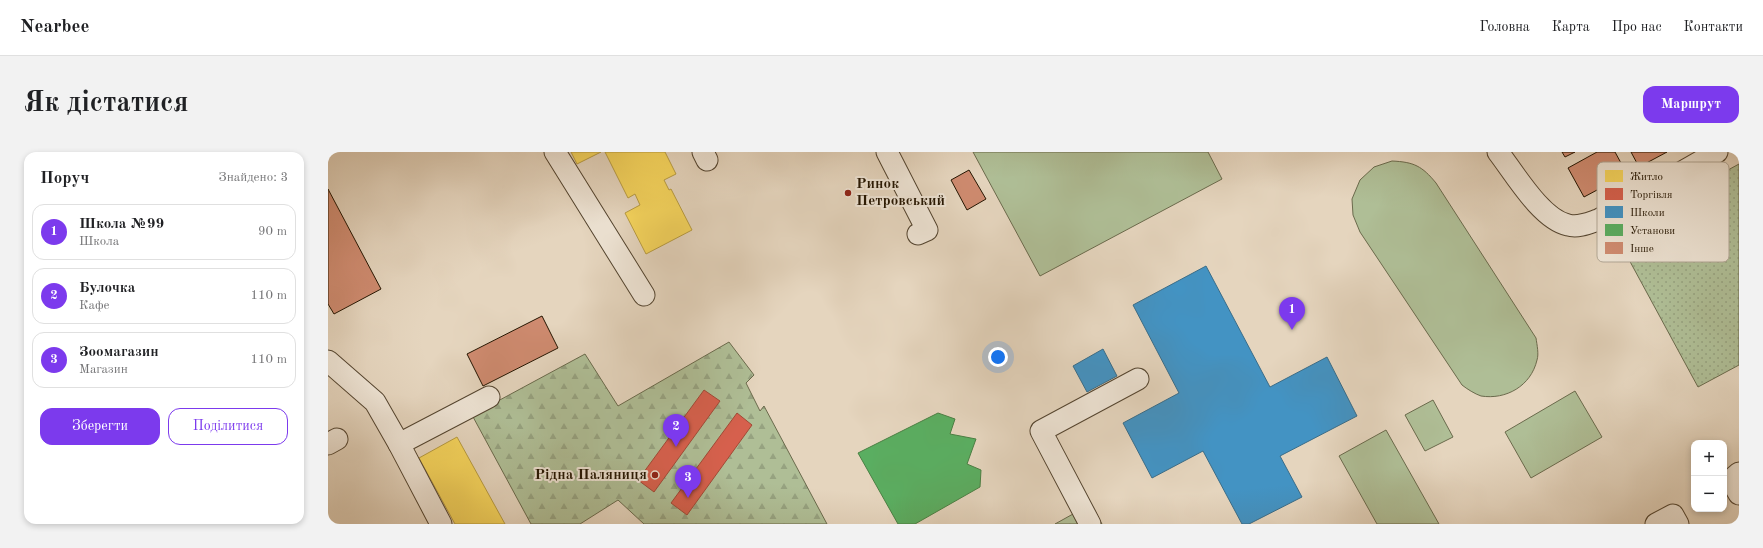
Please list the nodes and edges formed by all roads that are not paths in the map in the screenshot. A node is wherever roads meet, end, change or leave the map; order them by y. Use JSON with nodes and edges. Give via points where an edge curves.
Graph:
{"nodes":[{"id":1,"x":555,"y":152,"type":"edge"},
{"id":2,"x":887,"y":152,"type":"edge"},
{"id":3,"x":1498,"y":152,"type":"edge"},
{"id":4,"x":1717,"y":152,"type":"edge"},
{"id":5,"x":1700,"y":162,"type":"edge"},
{"id":6,"x":1597,"y":220,"type":"edge"},
{"id":7,"x":918,"y":234,"type":"dead end"},
{"id":8,"x":644,"y":295,"type":"dead end"},
{"id":9,"x":328,"y":361,"type":"edge"},
{"id":10,"x":1138,"y":379,"type":"dead end"},
{"id":11,"x":489,"y":396,"type":"dead end"},
{"id":12,"x":399,"y":444,"type":"junction"},
{"id":13,"x":1739,"y":473,"type":"edge"},
{"id":14,"x":1739,"y":494,"type":"edge"},
{"id":15,"x":441,"y":524,"type":"edge"},
{"id":16,"x":1090,"y":524,"type":"edge"}],
"edges":[{"from":1,"to":8,"type":"lane"},
{"from":2,"to":7,"type":"lane","via":[[927,230]]},
{"from":3,"to":6,"type":"lane","via":[[1542,211],[1554,220],[1569,226]]},
{"from":4,"to":5,"type":"lane"},
{"from":9,"to":12,"type":"lane","via":[[375,402]]},
{"from":10,"to":16,"type":"lane","via":[[1041,431]]},
{"from":11,"to":12,"type":"lane"},
{"from":12,"to":15,"type":"lane"},
{"from":13,"to":14,"type":"lane","via":[[1731,480]]}]}
